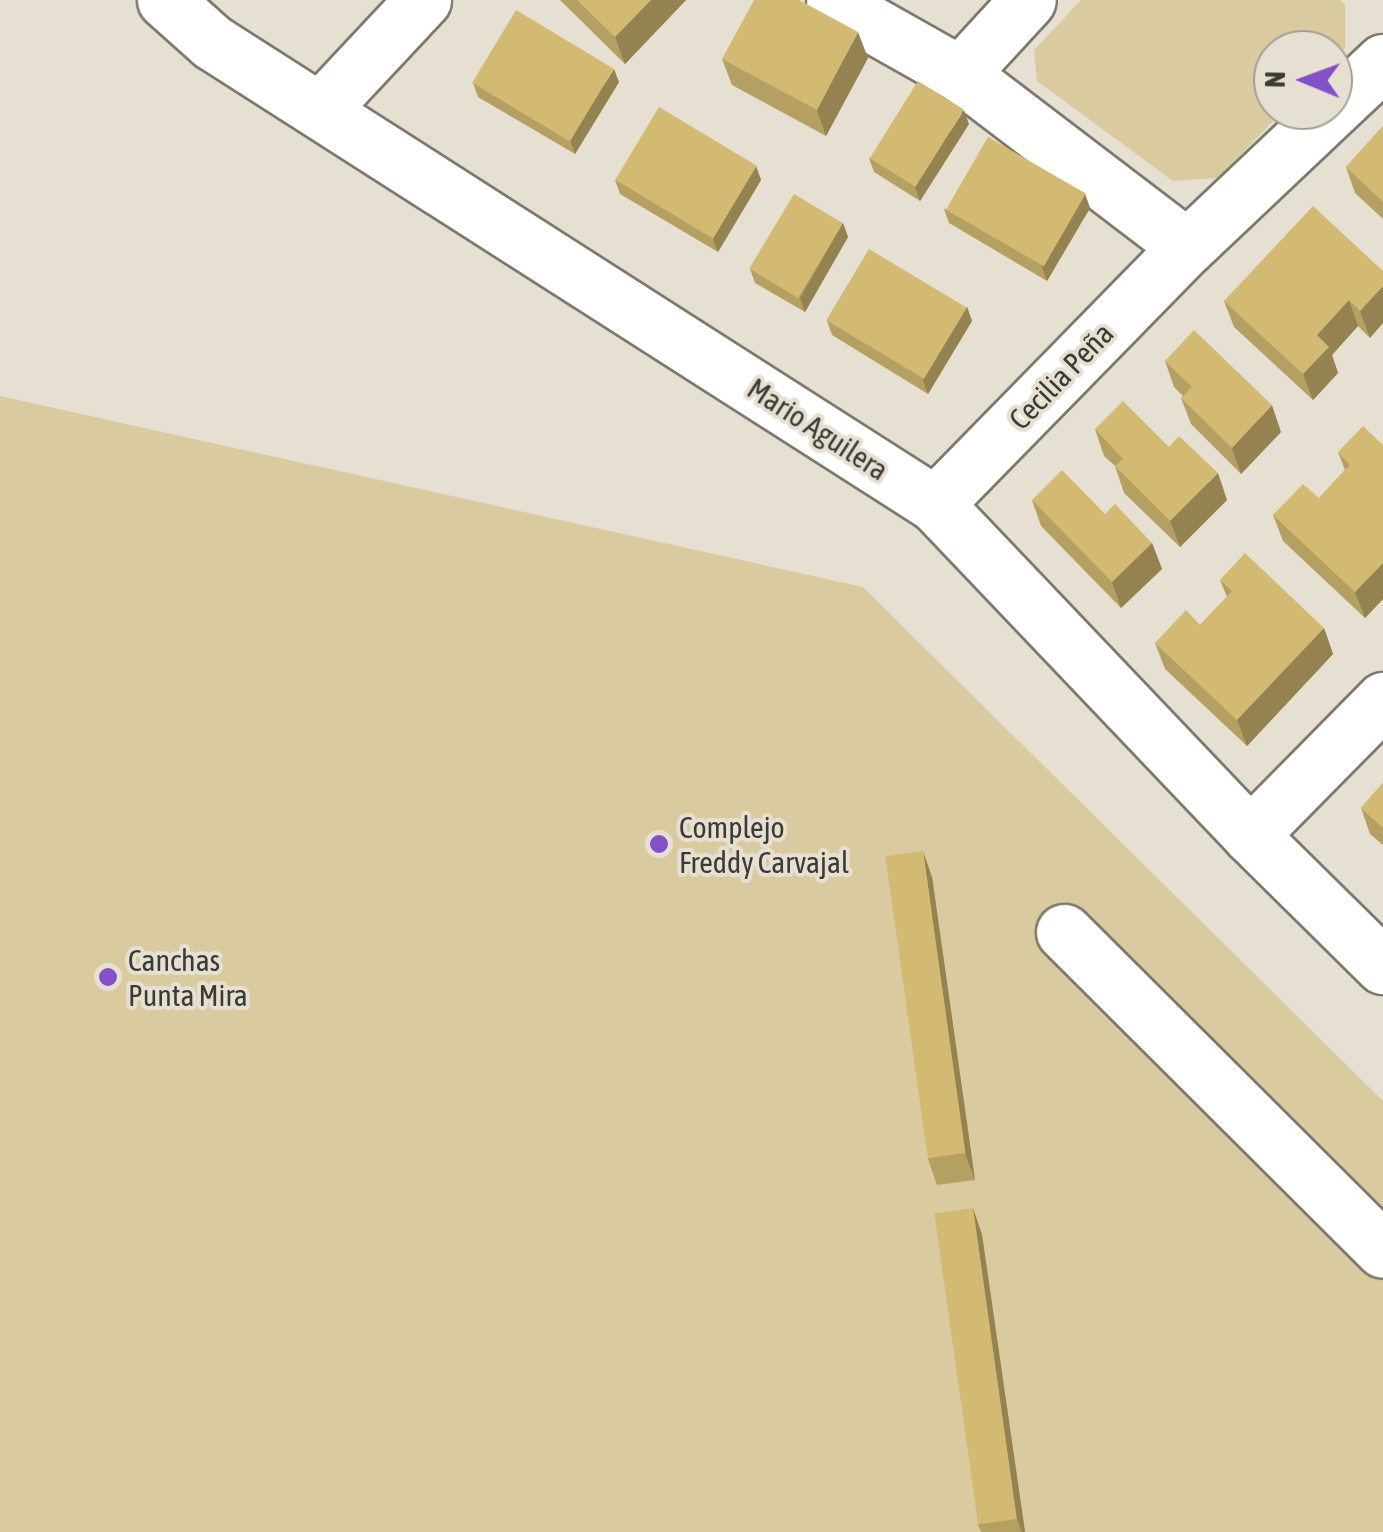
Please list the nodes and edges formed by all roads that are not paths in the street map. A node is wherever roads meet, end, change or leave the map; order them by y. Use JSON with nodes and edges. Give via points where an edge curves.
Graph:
{"nodes":[{"id":1,"x":165,"y":0,"type":"edge"},
{"id":2,"x":423,"y":0,"type":"edge"},
{"id":3,"x":1028,"y":0,"type":"edge"},
{"id":4,"x":834,"y":4,"type":"dead end"},
{"id":5,"x":1383,"y":62,"type":"edge"},
{"id":6,"x":960,"y":74,"type":"junction"},
{"id":7,"x":1353,"y":91,"type":"edge"},
{"id":8,"x":320,"y":110,"type":"junction"},
{"id":9,"x":1312,"y":130,"type":"edge"},
{"id":10,"x":1187,"y":247,"type":"junction"},
{"id":11,"x":935,"y":504,"type":"junction"},
{"id":12,"x":1383,"y":700,"type":"edge"},
{"id":13,"x":1250,"y":835,"type":"junction"},
{"id":14,"x":1064,"y":932,"type":"dead end"},
{"id":15,"x":1383,"y":966,"type":"edge"},
{"id":16,"x":1383,"y":1250,"type":"edge"}],
"edges":[{"from":1,"to":8,"type":"street","name":"Mario Aguilera","via":[[212,42]]},
{"from":2,"to":8,"type":"street"},
{"from":3,"to":6,"type":"street"},
{"from":4,"to":6,"type":"street"},
{"from":5,"to":7,"type":"street","name":"Cecilia Peña"},
{"from":6,"to":10,"type":"street"},
{"from":8,"to":11,"type":"street","name":"Mario Aguilera"},
{"from":9,"to":10,"type":"street","name":"Cecilia Peña"},
{"from":10,"to":11,"type":"street","name":"Cecilia Peña"},
{"from":11,"to":13,"type":"street","name":"Mario Aguilera"},
{"from":12,"to":13,"type":"street"},
{"from":13,"to":15,"type":"street","name":"Mario Aguilera"},
{"from":14,"to":16,"type":"street"}]}
